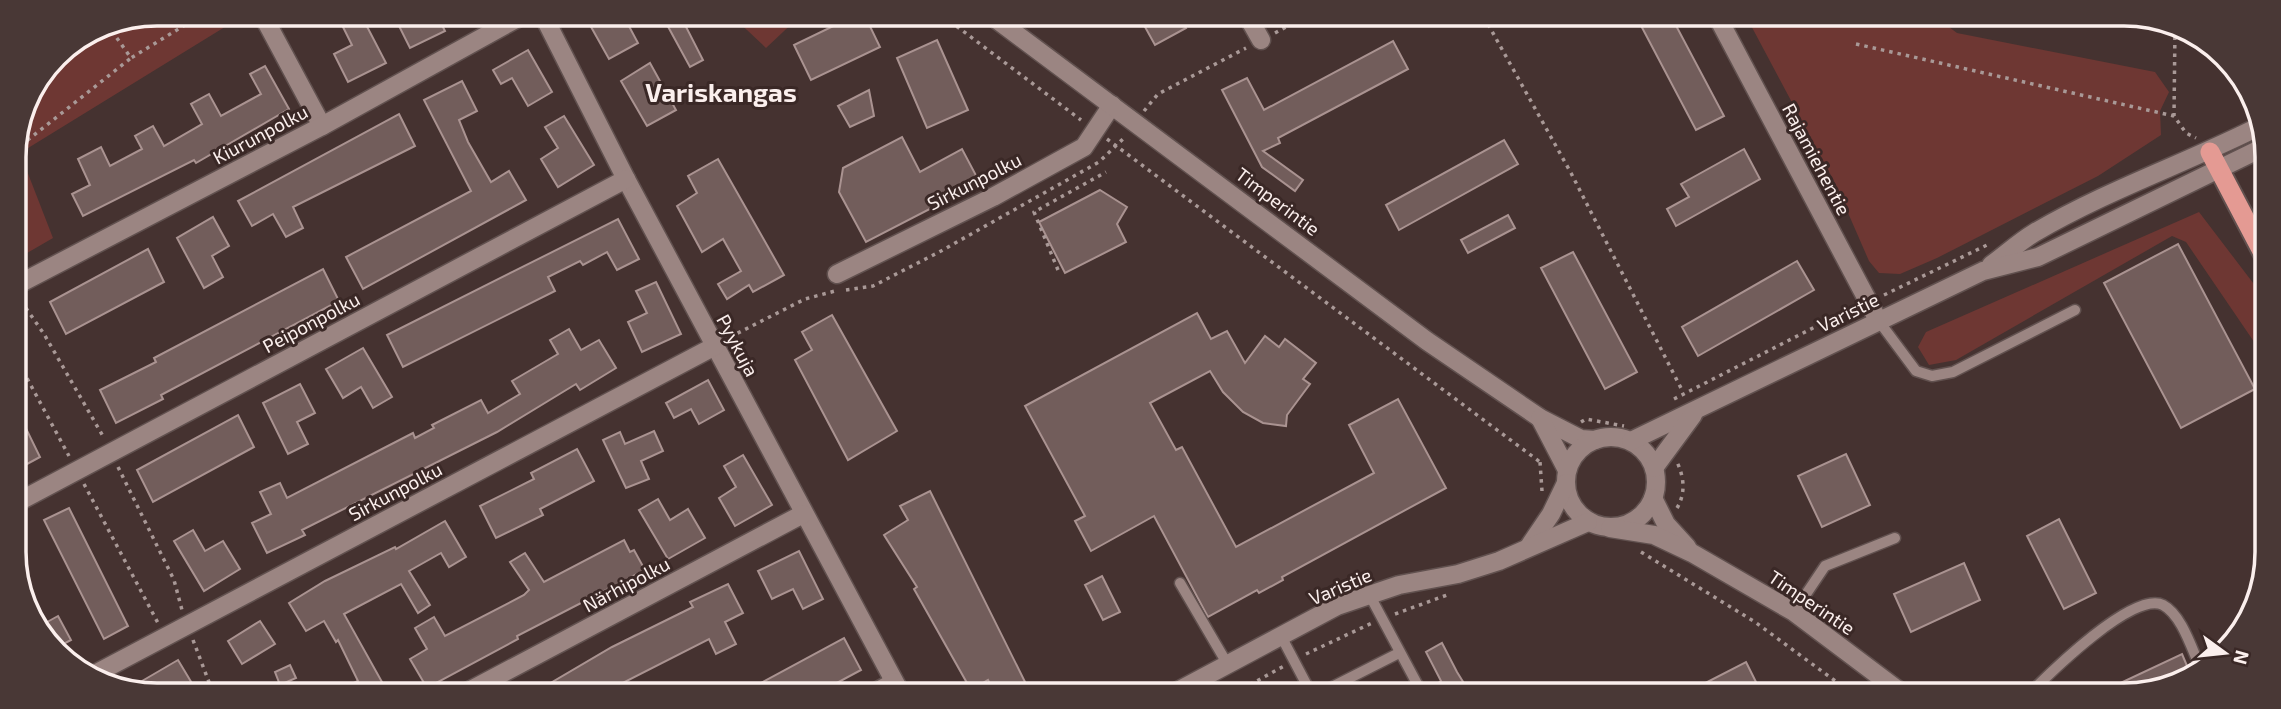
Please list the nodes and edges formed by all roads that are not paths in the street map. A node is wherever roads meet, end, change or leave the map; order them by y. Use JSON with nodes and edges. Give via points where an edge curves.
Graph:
{"nodes":[{"id":1,"x":1253,"y":26,"type":"edge"},
{"id":2,"x":1722,"y":26,"type":"edge"},
{"id":3,"x":269,"y":27,"type":"edge"},
{"id":4,"x":502,"y":27,"type":"edge"},
{"id":5,"x":549,"y":27,"type":"edge"},
{"id":6,"x":1006,"y":27,"type":"edge"},
{"id":7,"x":1261,"y":40,"type":"road end"},
{"id":8,"x":1112,"y":105,"type":"junction"},
{"id":9,"x":322,"y":126,"type":"junction"},
{"id":10,"x":2252,"y":130,"type":"edge"},
{"id":11,"x":2210,"y":152,"type":"junction"},
{"id":12,"x":2255,"y":152,"type":"edge"},
{"id":13,"x":2221,"y":170,"type":"junction"},
{"id":14,"x":625,"y":179,"type":"junction"},
{"id":15,"x":2255,"y":237,"type":"edge"},
{"id":16,"x":1983,"y":271,"type":"junction"},
{"id":17,"x":837,"y":274,"type":"dead end"},
{"id":18,"x":27,"y":280,"type":"edge"},
{"id":19,"x":2075,"y":310,"type":"dead end"},
{"id":20,"x":1878,"y":320,"type":"junction"},
{"id":21,"x":715,"y":346,"type":"junction"},
{"id":22,"x":1695,"y":412,"type":"junction"},
{"id":23,"x":1559,"y":438,"type":"junction"},
{"id":24,"x":1595,"y":440,"type":"junction"},
{"id":25,"x":1631,"y":441,"type":"junction"},
{"id":26,"x":1654,"y":468,"type":"junction"},
{"id":27,"x":1567,"y":476,"type":"junction"},
{"id":28,"x":26,"y":498,"type":"edge"},
{"id":29,"x":1653,"y":498,"type":"junction"},
{"id":30,"x":803,"y":514,"type":"junction"},
{"id":31,"x":1588,"y":522,"type":"junction"},
{"id":32,"x":1610,"y":528,"type":"junction"},
{"id":33,"x":1895,"y":538,"type":"dead end"},
{"id":34,"x":1530,"y":545,"type":"junction"},
{"id":35,"x":1692,"y":553,"type":"junction"},
{"id":36,"x":1180,"y":583,"type":"dead end"},
{"id":37,"x":1369,"y":594,"type":"junction"},
{"id":38,"x":1794,"y":611,"type":"junction"},
{"id":39,"x":1281,"y":636,"type":"junction"},
{"id":40,"x":2190,"y":647,"type":"edge"},
{"id":41,"x":1399,"y":653,"type":"junction"},
{"id":42,"x":1228,"y":665,"type":"junction"},
{"id":43,"x":102,"y":670,"type":"edge"},
{"id":44,"x":1194,"y":682,"type":"edge"},
{"id":45,"x":1306,"y":682,"type":"edge"},
{"id":46,"x":1341,"y":682,"type":"edge"},
{"id":47,"x":1416,"y":682,"type":"edge"},
{"id":48,"x":1881,"y":682,"type":"edge"},
{"id":49,"x":2042,"y":682,"type":"edge"},
{"id":50,"x":484,"y":683,"type":"edge"},
{"id":51,"x":895,"y":683,"type":"edge"}],
"edges":[{"from":1,"to":7,"type":"street"},
{"from":2,"to":20,"type":"street","name":"Rajamiehentie"},
{"from":3,"to":9,"type":"street"},
{"from":4,"to":9,"type":"street","name":"Kiurunpolku"},
{"from":5,"to":14,"type":"street","name":"Pyykuja"},
{"from":6,"to":8,"type":"street","name":"Timperintie"},
{"from":8,"to":17,"type":"street","name":"Sirkunpolku","via":[[1084,147]]},
{"from":8,"to":23,"type":"street","name":"Timperintie","via":[[1427,341],[1540,418]]},
{"from":9,"to":18,"type":"street","name":"Kiurunpolku"},
{"from":10,"to":11,"type":"street","name":"Varistie"},
{"from":11,"to":13,"type":"highway"},
{"from":11,"to":16,"type":"street","name":"Varistie","via":[[2167,167],[2034,233]]},
{"from":12,"to":13,"type":"street","name":"Varistie"},
{"from":13,"to":15,"type":"highway"},
{"from":13,"to":16,"type":"street","name":"Varistie","via":[[2038,257]]},
{"from":14,"to":21,"type":"street","name":"Pyykuja"},
{"from":14,"to":28,"type":"street","name":"Peiponpolku"},
{"from":16,"to":20,"type":"street","name":"Varistie"},
{"from":19,"to":20,"type":"lane","via":[[1953,372],[1932,376],[1916,370]]},
{"from":20,"to":22,"type":"street","name":"Varistie"},
{"from":21,"to":30,"type":"street","name":"Pyykuja"},
{"from":21,"to":43,"type":"street","name":"Sirkunpolku"},
{"from":22,"to":25,"type":"street","name":"Varistie"},
{"from":22,"to":26,"type":"street"},
{"from":23,"to":24,"type":"street","name":"Timperintie"},
{"from":23,"to":27,"type":"street"},
{"from":24,"to":25,"type":"street"},
{"from":24,"to":27,"type":"street","via":[[1583,447]]},
{"from":25,"to":26,"type":"street"},
{"from":26,"to":29,"type":"street"},
{"from":27,"to":31,"type":"street","via":[[1575,510]]},
{"from":27,"to":34,"type":"street","name":"Varistie","via":[[1551,514]]},
{"from":29,"to":32,"type":"street","via":[[1636,520]]},
{"from":29,"to":35,"type":"street","name":"Timperintie","via":[[1666,524]]},
{"from":30,"to":50,"type":"street","name":"Närhipolku"},
{"from":30,"to":51,"type":"street","name":"Pyykuja"},
{"from":31,"to":32,"type":"street"},
{"from":31,"to":34,"type":"street","name":"Varistie"},
{"from":32,"to":35,"type":"street","name":"Timperintie","via":[[1654,534]]},
{"from":33,"to":38,"type":"lane","via":[[1825,566]]},
{"from":34,"to":37,"type":"street","name":"Varistie","via":[[1458,574]]},
{"from":35,"to":38,"type":"street","name":"Timperintie"},
{"from":36,"to":42,"type":"lane"},
{"from":37,"to":39,"type":"street","name":"Varistie"},
{"from":37,"to":41,"type":"lane"},
{"from":38,"to":48,"type":"street","name":"Timperintie"},
{"from":39,"to":42,"type":"street","name":"Varistie"},
{"from":39,"to":45,"type":"lane"},
{"from":40,"to":49,"type":"lane","via":[[2173,613],[2152,601],[2138,605],[2091,639]]},
{"from":41,"to":46,"type":"lane"},
{"from":41,"to":47,"type":"lane"},
{"from":42,"to":44,"type":"street","name":"Varistie"}]}
